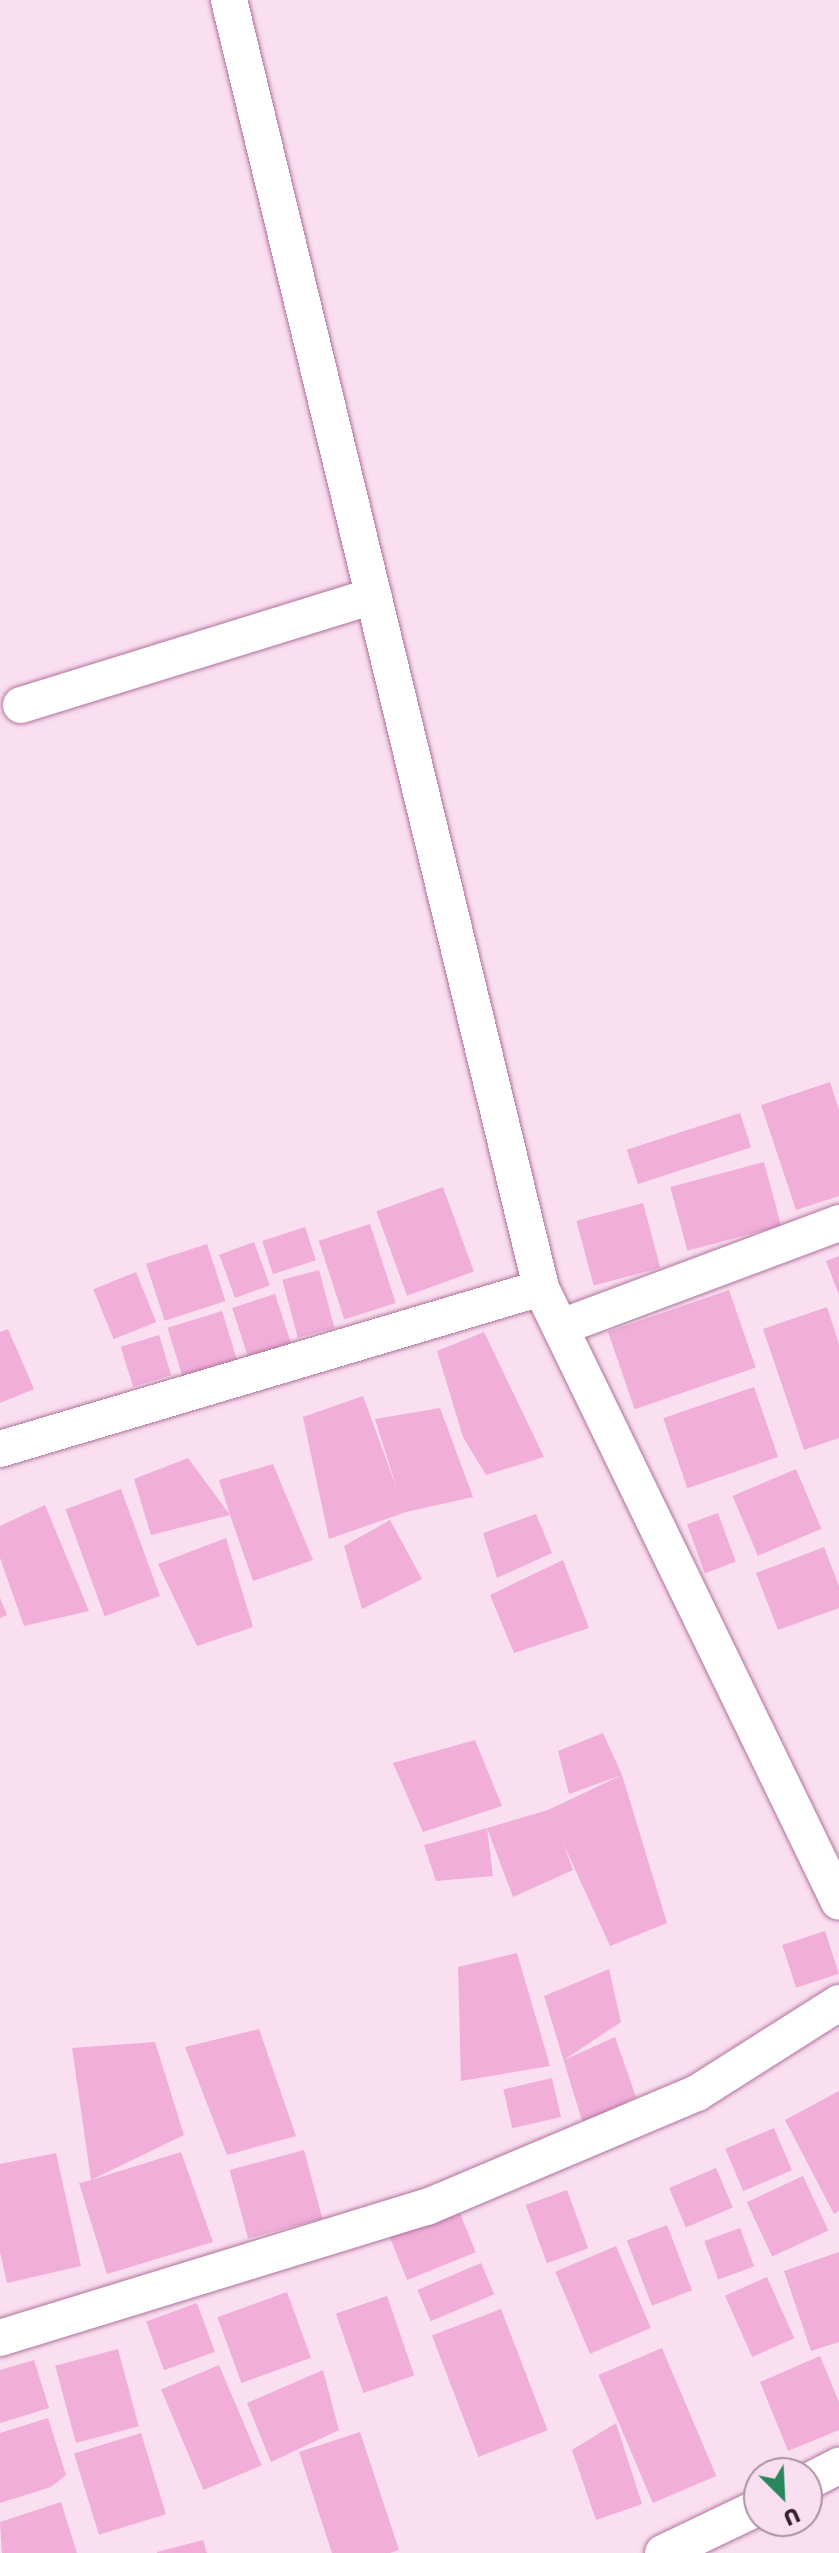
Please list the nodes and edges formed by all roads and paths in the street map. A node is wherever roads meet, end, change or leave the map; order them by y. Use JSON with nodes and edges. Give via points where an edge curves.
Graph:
{"nodes":[{"id":1,"x":229,"y":0,"type":"edge"},
{"id":2,"x":374,"y":596,"type":"junction"},
{"id":3,"x":21,"y":705,"type":"dead end"},
{"id":4,"x":839,"y":1223,"type":"edge"},
{"id":5,"x":541,"y":1288,"type":"junction"},
{"id":6,"x":561,"y":1327,"type":"junction"},
{"id":7,"x":0,"y":1449,"type":"edge"},
{"id":8,"x":839,"y":1902,"type":"edge"},
{"id":9,"x":839,"y":2003,"type":"edge"},
{"id":10,"x":0,"y":2338,"type":"edge"},
{"id":11,"x":743,"y":2515,"type":"edge"},
{"id":12,"x":663,"y":2553,"type":"edge"}],
"edges":[{"from":1,"to":2,"type":"street"},
{"from":2,"to":3,"type":"street"},
{"from":2,"to":5,"type":"street"},
{"from":4,"to":6,"type":"street"},
{"from":5,"to":6,"type":"street"},
{"from":5,"to":7,"type":"street"},
{"from":6,"to":8,"type":"street"},
{"from":9,"to":10,"type":"street","via":[[697,2093],[427,2207]]},
{"from":11,"to":12,"type":"street"}]}
